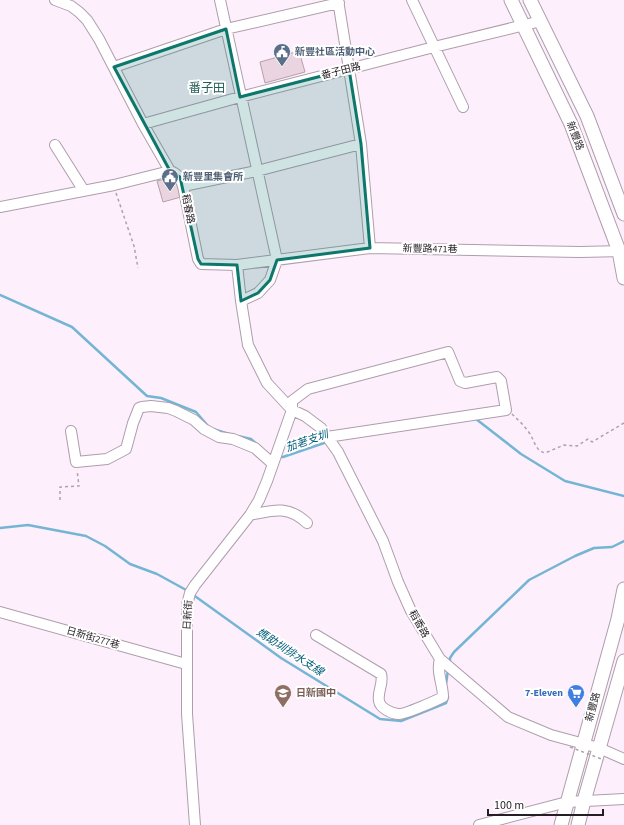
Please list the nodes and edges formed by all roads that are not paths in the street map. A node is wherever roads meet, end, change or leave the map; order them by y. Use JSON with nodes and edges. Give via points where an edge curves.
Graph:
{"nodes":[{"id":1,"x":58,"y":0,"type":"edge"},
{"id":2,"x":220,"y":0,"type":"edge"},
{"id":3,"x":412,"y":0,"type":"edge"},
{"id":4,"x":511,"y":0,"type":"edge"},
{"id":5,"x":530,"y":0,"type":"edge"},
{"id":6,"x":338,"y":1,"type":"edge"},
{"id":7,"x":541,"y":21,"type":"junction"},
{"id":8,"x":523,"y":25,"type":"junction"},
{"id":9,"x":226,"y":28,"type":"junction"},
{"id":10,"x":434,"y":47,"type":"junction"},
{"id":11,"x":114,"y":67,"type":"junction"},
{"id":12,"x":349,"y":69,"type":"junction"},
{"id":13,"x":240,"y":97,"type":"junction"},
{"id":14,"x":463,"y":107,"type":"dead end"},
{"id":15,"x":143,"y":124,"type":"junction"},
{"id":16,"x":361,"y":144,"type":"junction"},
{"id":17,"x":55,"y":145,"type":"dead end"},
{"id":18,"x":258,"y":170,"type":"junction"},
{"id":19,"x":170,"y":171,"type":"junction"},
{"id":20,"x":183,"y":186,"type":"junction"},
{"id":21,"x":84,"y":191,"type":"junction"},
{"id":22,"x":0,"y":207,"type":"edge"},
{"id":23,"x":624,"y":214,"type":"edge"},
{"id":24,"x":370,"y":248,"type":"junction"},
{"id":25,"x":621,"y":251,"type":"edge"},
{"id":26,"x":277,"y":260,"type":"junction"},
{"id":27,"x":238,"y":265,"type":"junction"},
{"id":28,"x":624,"y":278,"type":"edge"},
{"id":29,"x":241,"y":301,"type":"junction"},
{"id":30,"x":292,"y":410,"type":"junction"},
{"id":31,"x":71,"y":431,"type":"dead end"},
{"id":32,"x":327,"y":437,"type":"junction"},
{"id":33,"x":273,"y":464,"type":"junction"},
{"id":34,"x":250,"y":515,"type":"junction"},
{"id":35,"x":307,"y":523,"type":"dead end"},
{"id":36,"x":624,"y":589,"type":"edge"},
{"id":37,"x":0,"y":612,"type":"edge"},
{"id":38,"x":316,"y":635,"type":"dead end"},
{"id":39,"x":440,"y":660,"type":"junction"},
{"id":40,"x":624,"y":661,"type":"edge"},
{"id":41,"x":186,"y":664,"type":"junction"},
{"id":42,"x":584,"y":743,"type":"junction"},
{"id":43,"x":601,"y":754,"type":"junction"},
{"id":44,"x":624,"y":759,"type":"edge"},
{"id":45,"x":624,"y":799,"type":"edge"},
{"id":46,"x":584,"y":801,"type":"junction"},
{"id":47,"x":567,"y":802,"type":"junction"},
{"id":48,"x":195,"y":825,"type":"edge"},
{"id":49,"x":479,"y":825,"type":"edge"},
{"id":50,"x":561,"y":825,"type":"edge"},
{"id":51,"x":578,"y":825,"type":"edge"}],
"edges":[{"from":1,"to":11,"type":"street","name":"稻春路","via":[[71,6],[87,20]]},
{"from":2,"to":9,"type":"street"},
{"from":3,"to":10,"type":"street"},
{"from":4,"to":8,"type":"main road","name":"新豐路"},
{"from":5,"to":7,"type":"main road","name":"新豐路"},
{"from":6,"to":9,"type":"street"},
{"from":6,"to":12,"type":"street"},
{"from":7,"to":8,"type":"street","name":"番子田路"},
{"from":7,"to":23,"type":"main road","name":"新豐路","via":[[587,116]]},
{"from":8,"to":10,"type":"street","name":"番子田路"},
{"from":8,"to":25,"type":"main road","name":"新豐路","via":[[571,124]]},
{"from":9,"to":11,"type":"street"},
{"from":9,"to":13,"type":"street"},
{"from":10,"to":12,"type":"street","name":"番子田路"},
{"from":10,"to":14,"type":"street"},
{"from":11,"to":15,"type":"street","name":"稻春路"},
{"from":12,"to":13,"type":"street","name":"番子田路"},
{"from":12,"to":16,"type":"street"},
{"from":13,"to":15,"type":"street","name":"番子田路"},
{"from":13,"to":18,"type":"street"},
{"from":15,"to":19,"type":"street","name":"稻春路"},
{"from":16,"to":18,"type":"street"},
{"from":16,"to":24,"type":"street"},
{"from":17,"to":21,"type":"street"},
{"from":18,"to":20,"type":"street"},
{"from":18,"to":26,"type":"street"},
{"from":19,"to":20,"type":"street","name":"稻春路","via":[[180,177]]},
{"from":19,"to":21,"type":"street"},
{"from":20,"to":27,"type":"street","name":"稻春路","via":[[201,264]]},
{"from":21,"to":22,"type":"street"},
{"from":24,"to":25,"type":"street","name":"新豐路471巷"},
{"from":24,"to":26,"type":"street","name":"新豐路471巷"},
{"from":25,"to":28,"type":"main road","name":"新豐路"},
{"from":26,"to":27,"type":"street","name":"新豐路471巷"},
{"from":26,"to":29,"type":"street","via":[[270,280],[258,293]]},
{"from":27,"to":29,"type":"street"},
{"from":29,"to":30,"type":"street","via":[[248,345],[267,383]]},
{"from":30,"to":32,"type":"street","name":"稻香路","via":[[321,428]]},
{"from":30,"to":32,"type":"street","name":"日新街","via":[[292,401],[308,389],[448,352],[460,381],[465,383],[497,377],[501,381],[506,410]]},
{"from":30,"to":33,"type":"street","name":"日新街"},
{"from":31,"to":33,"type":"street","via":[[76,462],[107,459],[126,450],[139,408],[168,408],[194,420],[219,437],[233,439],[255,448]]},
{"from":32,"to":39,"type":"street","name":"稻香路","via":[[338,452],[369,512],[411,611]]},
{"from":33,"to":34,"type":"street","name":"日新街","via":[[259,500]]},
{"from":34,"to":35,"type":"street","via":[[271,510],[285,511],[298,515]]},
{"from":34,"to":41,"type":"street","name":"日新街","via":[[190,593],[187,605]]},
{"from":36,"to":42,"type":"main road","name":"新豐路"},
{"from":37,"to":41,"type":"street","name":"日新街277巷"},
{"from":38,"to":39,"type":"street","via":[[381,674],[383,679],[378,700],[380,706],[399,714],[443,697],[438,666]]},
{"from":39,"to":42,"type":"street","name":"稻香路","via":[[508,717],[551,735]]},
{"from":40,"to":43,"type":"main road","name":"新豐路"},
{"from":41,"to":48,"type":"street","name":"日新街"},
{"from":42,"to":43,"type":"street","name":"稻香路"},
{"from":42,"to":47,"type":"main road","name":"新豐路"},
{"from":43,"to":44,"type":"street","name":"稻香路"},
{"from":43,"to":46,"type":"main road","name":"新豐路"},
{"from":45,"to":46,"type":"street"},
{"from":46,"to":47,"type":"street"},
{"from":46,"to":51,"type":"main road","name":"新豐路"},
{"from":47,"to":49,"type":"street"},
{"from":47,"to":50,"type":"main road","name":"新豐路"}]}
